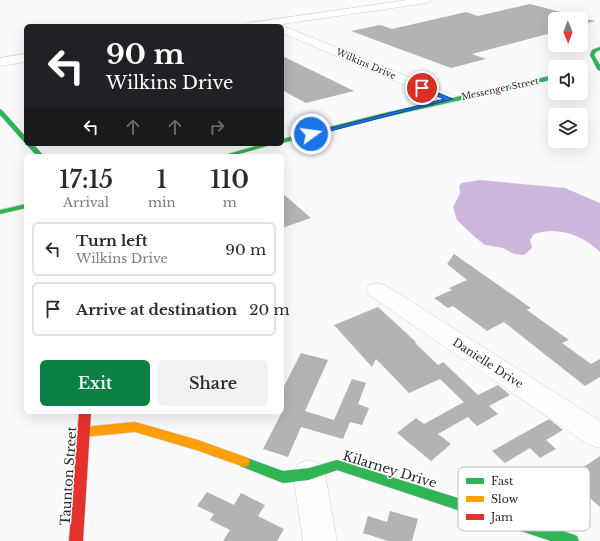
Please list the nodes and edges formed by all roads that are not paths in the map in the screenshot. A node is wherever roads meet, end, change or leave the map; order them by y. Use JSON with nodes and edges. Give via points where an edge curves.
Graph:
{"nodes":[{"id":1,"x":427,"y":0,"type":"edge"},
{"id":2,"x":278,"y":24,"type":"edge"},
{"id":3,"x":284,"y":30,"type":"edge"},
{"id":4,"x":600,"y":48,"type":"edge"},
{"id":5,"x":24,"y":58,"type":"edge"},
{"id":6,"x":0,"y":62,"type":"edge"},
{"id":7,"x":600,"y":69,"type":"edge"},
{"id":8,"x":588,"y":71,"type":"edge"},
{"id":9,"x":548,"y":78,"type":"edge"},
{"id":10,"x":450,"y":99,"type":"junction"},
{"id":11,"x":0,"y":111,"type":"edge"},
{"id":12,"x":24,"y":139,"type":"edge"},
{"id":13,"x":284,"y":140,"type":"edge"},
{"id":14,"x":31,"y":146,"type":"edge"},
{"id":15,"x":263,"y":146,"type":"edge"},
{"id":16,"x":39,"y":154,"type":"edge"},
{"id":17,"x":232,"y":154,"type":"edge"},
{"id":18,"x":24,"y":206,"type":"edge"},
{"id":19,"x":0,"y":212,"type":"edge"},
{"id":20,"x":377,"y":290,"type":"dead end"},
{"id":21,"x":85,"y":414,"type":"edge"},
{"id":22,"x":84,"y":432,"type":"junction"},
{"id":23,"x":600,"y":436,"type":"edge"},
{"id":24,"x":309,"y":474,"type":"junction"},
{"id":25,"x":458,"y":504,"type":"edge"},
{"id":26,"x":541,"y":531,"type":"edge"},
{"id":27,"x":76,"y":541,"type":"edge"},
{"id":28,"x":320,"y":541,"type":"edge"},
{"id":29,"x":572,"y":541,"type":"edge"}],
"edges":[{"from":1,"to":2,"type":"street"},
{"from":3,"to":10,"type":"street","name":"Wilkins Drive"},
{"from":4,"to":7,"type":"main road","via":[[592,55]]},
{"from":5,"to":6,"type":"street"},
{"from":7,"to":8,"type":"main road"},
{"from":9,"to":10,"type":"main road","name":"Messenger Street"},
{"from":10,"to":13,"type":"main road","name":"Messenger Street"},
{"from":11,"to":12,"type":"main road"},
{"from":14,"to":16,"type":"main road"},
{"from":15,"to":17,"type":"main road"},
{"from":18,"to":19,"type":"main road"},
{"from":20,"to":23,"type":"street","name":"Danielle Drive"},
{"from":21,"to":22,"type":"main road","name":"Taunton Street"},
{"from":22,"to":24,"type":"main road","name":"Kilarney Drive","via":[[135,427],[198,445],[283,478]]},
{"from":22,"to":27,"type":"main road","name":"Taunton Street"},
{"from":24,"to":25,"type":"main road","name":"Kilarney Drive","via":[[337,464]]},
{"from":24,"to":28,"type":"street"},
{"from":26,"to":29,"type":"main road","name":"Kilarney Drive"}]}
